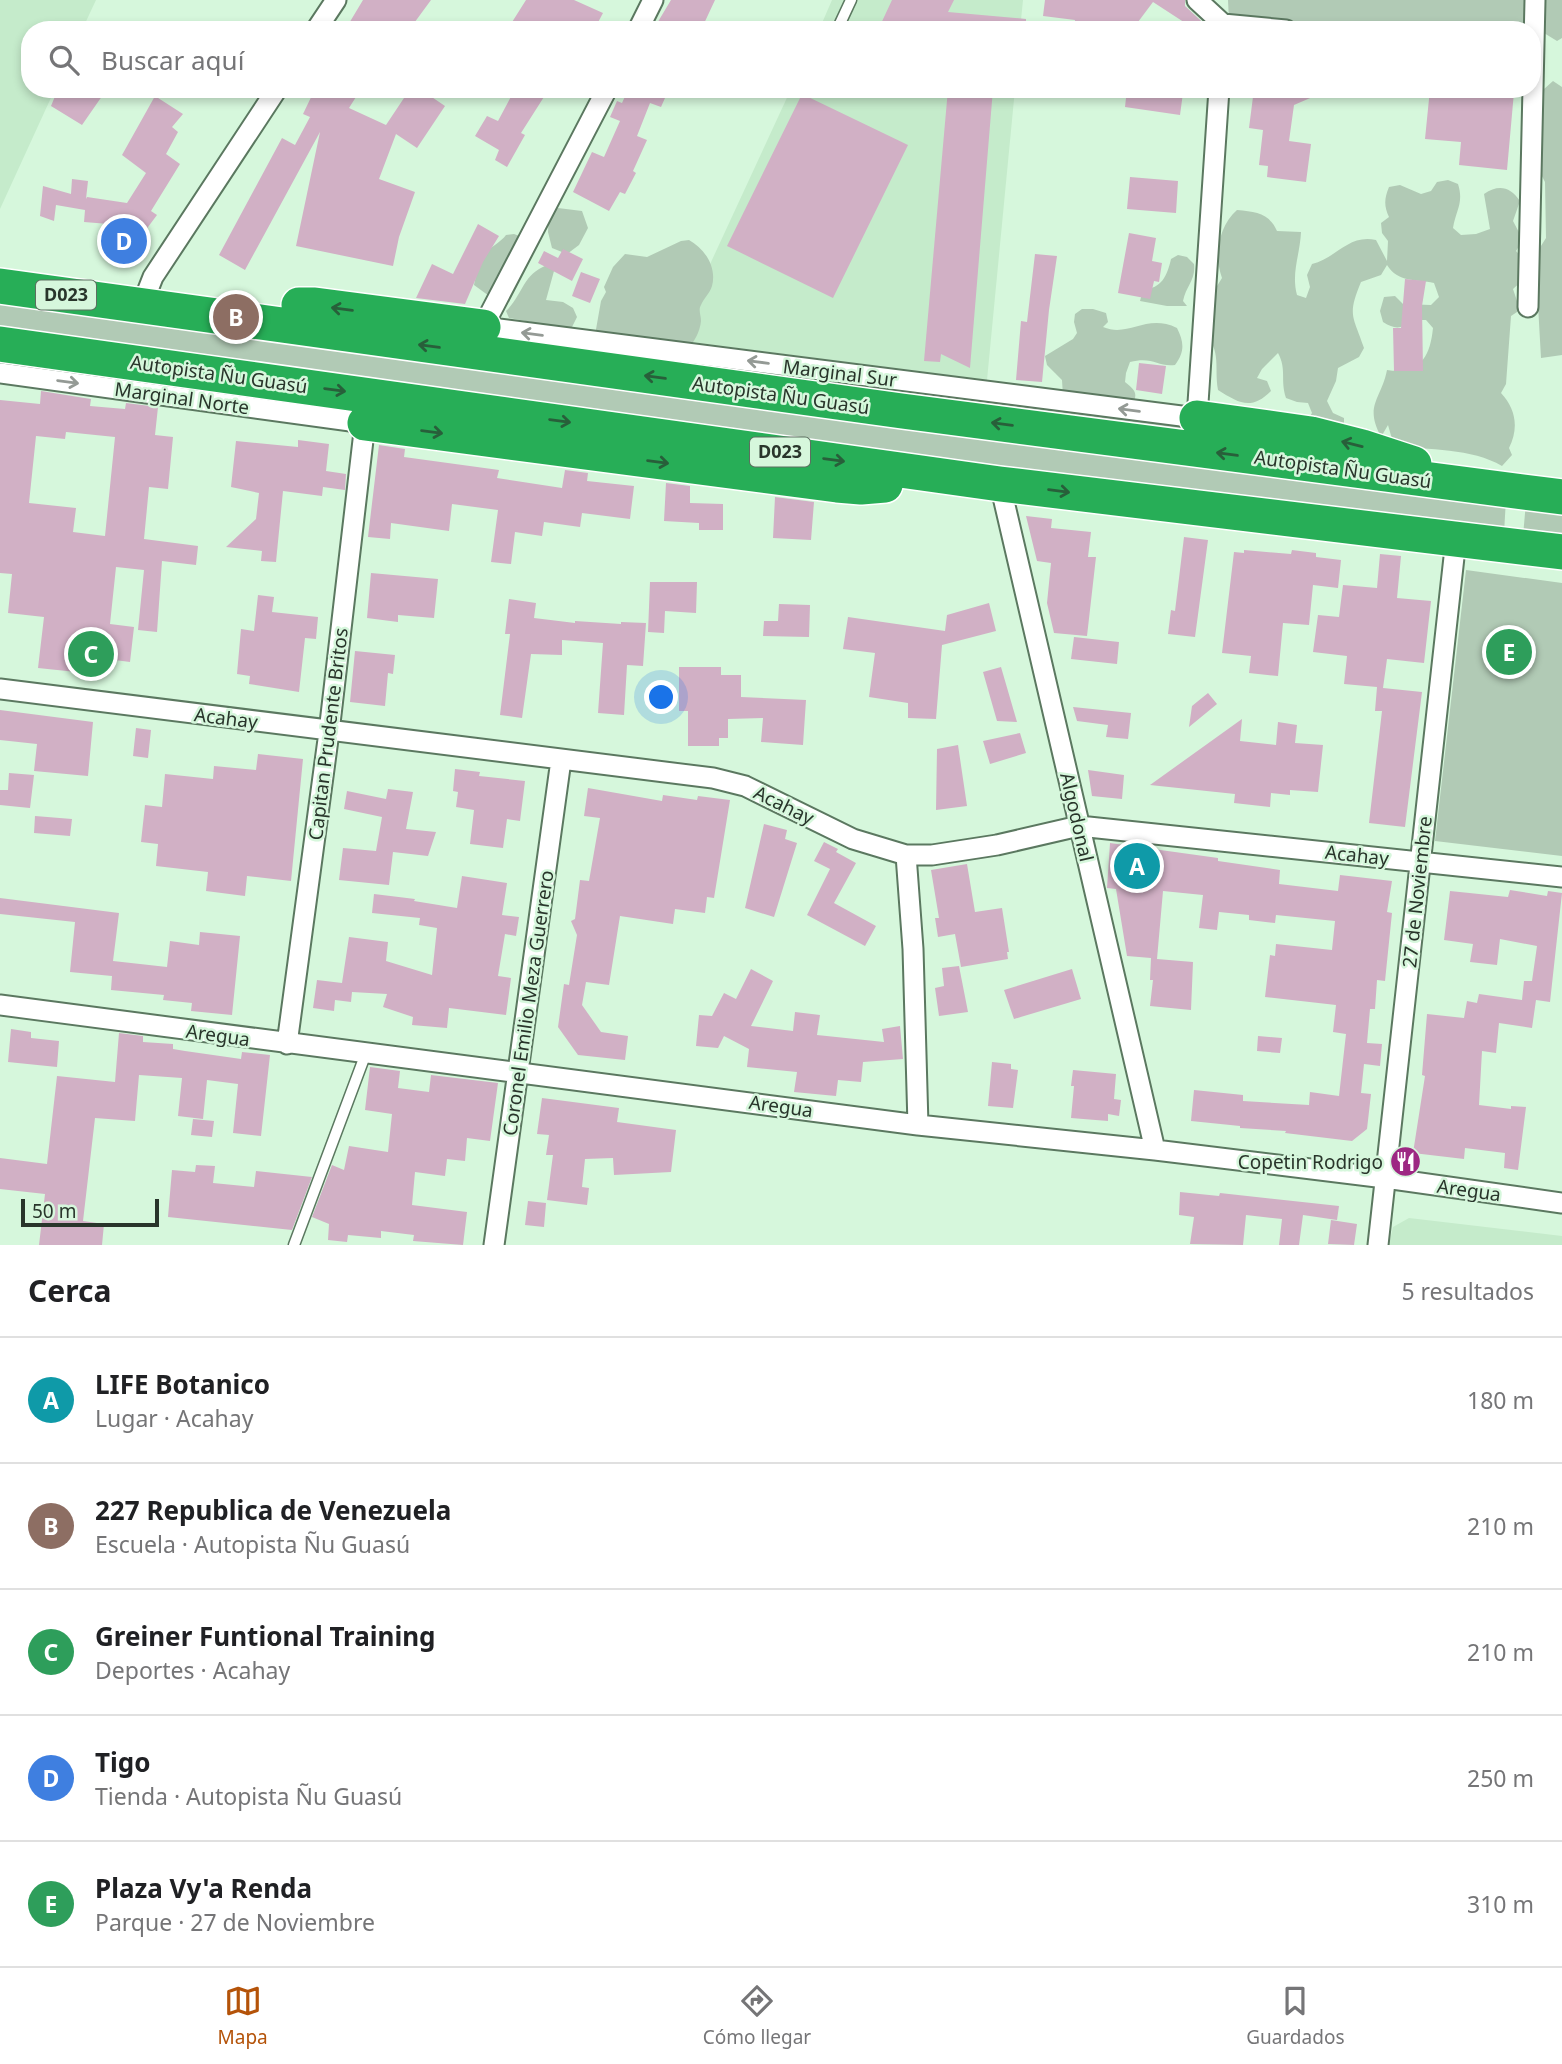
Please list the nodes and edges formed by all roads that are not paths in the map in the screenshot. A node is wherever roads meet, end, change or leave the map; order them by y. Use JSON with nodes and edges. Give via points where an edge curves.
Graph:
{"nodes":[{"id":1,"x":336,"y":0,"type":"edge"},
{"id":2,"x":653,"y":0,"type":"edge"},
{"id":3,"x":850,"y":0,"type":"edge"},
{"id":4,"x":1197,"y":0,"type":"edge"},
{"id":5,"x":1222,"y":0,"type":"edge"},
{"id":6,"x":1535,"y":0,"type":"edge"},
{"id":7,"x":322,"y":21,"type":"edge"},
{"id":8,"x":642,"y":21,"type":"edge"},
{"id":9,"x":841,"y":21,"type":"edge"},
{"id":10,"x":1217,"y":21,"type":"edge"},
{"id":11,"x":1223,"y":21,"type":"edge"},
{"id":12,"x":1534,"y":21,"type":"edge"},
{"id":13,"x":271,"y":98,"type":"edge"},
{"id":14,"x":602,"y":98,"type":"edge"},
{"id":15,"x":1218,"y":98,"type":"edge"},
{"id":16,"x":1532,"y":98,"type":"edge"},
{"id":17,"x":0,"y":263,"type":"edge"},
{"id":18,"x":0,"y":286,"type":"edge"},
{"id":19,"x":137,"y":304,"type":"junction"},
{"id":20,"x":1528,"y":307,"type":"dead end"},
{"id":21,"x":196,"y":313,"type":"junction"},
{"id":22,"x":483,"y":327,"type":"junction"},
{"id":23,"x":0,"y":344,"type":"edge"},
{"id":24,"x":0,"y":364,"type":"edge"},
{"id":25,"x":0,"y":373,"type":"edge"},
{"id":26,"x":264,"y":380,"type":"junction"},
{"id":27,"x":1197,"y":418,"type":"junction"},
{"id":28,"x":365,"y":423,"type":"junction"},
{"id":29,"x":945,"y":475,"type":"junction"},
{"id":30,"x":1000,"y":484,"type":"junction"},
{"id":31,"x":1487,"y":488,"type":"junction"},
{"id":32,"x":1562,"y":497,"type":"edge"},
{"id":33,"x":1456,"y":539,"type":"junction"},
{"id":34,"x":1562,"y":552,"type":"edge"},
{"id":35,"x":0,"y":690,"type":"edge"},
{"id":36,"x":329,"y":732,"type":"junction"},
{"id":37,"x":561,"y":760,"type":"junction"},
{"id":38,"x":1079,"y":826,"type":"junction"},
{"id":39,"x":906,"y":855,"type":"junction"},
{"id":40,"x":1421,"y":862,"type":"junction"},
{"id":41,"x":1562,"y":877,"type":"edge"},
{"id":42,"x":0,"y":1005,"type":"edge"},
{"id":43,"x":286,"y":1044,"type":"junction"},
{"id":44,"x":366,"y":1053,"type":"junction"},
{"id":45,"x":519,"y":1071,"type":"junction"},
{"id":46,"x":918,"y":1125,"type":"junction"},
{"id":47,"x":1155,"y":1150,"type":"junction"},
{"id":48,"x":1385,"y":1178,"type":"junction"},
{"id":49,"x":1562,"y":1203,"type":"edge"},
{"id":50,"x":294,"y":1245,"type":"edge"},
{"id":51,"x":494,"y":1245,"type":"edge"},
{"id":52,"x":1378,"y":1245,"type":"edge"}],
"edges":[{"from":1,"to":7,"type":"street"},
{"from":2,"to":8,"type":"street"},
{"from":3,"to":9,"type":"lane"},
{"from":4,"to":10,"type":"street"},
{"from":5,"to":11,"type":"street"},
{"from":6,"to":12,"type":"street"},
{"from":13,"to":19,"type":"street"},
{"from":14,"to":22,"type":"street"},
{"from":15,"to":27,"type":"street"},
{"from":16,"to":20,"type":"street"},
{"from":17,"to":19,"type":"highway"},
{"from":18,"to":19,"type":"highway","name":"Autopista Ñu Guasú","number":"D023"},
{"from":19,"to":21,"type":"highway","name":"Autopista Ñu Guasú","number":"D023"},
{"from":22,"to":21,"type":"highway","one_way":true,"via":[[315,305]]},
{"from":31,"to":21,"type":"highway","name":"Autopista Ñu Guasú","number":"D023","one_way":true},
{"from":27,"to":22,"type":"street","name":"Marginal Sur","one_way":true},
{"from":23,"to":26,"type":"highway","name":"Autopista Ñu Guasú","number":"D023"},
{"from":24,"to":26,"type":"highway","via":[[17,359]]},
{"from":25,"to":28,"type":"street","name":"Marginal Norte","one_way":true},
{"from":26,"to":29,"type":"highway","name":"Autopista Ñu Guasú","number":"D023","one_way":true},
{"from":31,"to":27,"type":"highway","one_way":true,"via":[[1311,434]]},
{"from":28,"to":29,"type":"highway","one_way":true,"via":[[861,487]]},
{"from":28,"to":36,"type":"street","name":"Capitan Prudente Britos"},
{"from":29,"to":30,"type":"highway","name":"Autopista Ñu Guasú","number":"D023"},
{"from":30,"to":33,"type":"highway","name":"Autopista Ñu Guasú","number":"D023","one_way":true},
{"from":30,"to":38,"type":"street","name":"Algodonal"},
{"from":31,"to":32,"type":"highway","name":"Autopista Ñu Guasú","number":"D023"},
{"from":33,"to":34,"type":"highway","name":"Autopista Ñu Guasú","number":"D023"},
{"from":33,"to":40,"type":"street","name":"27 de Noviembre"},
{"from":35,"to":36,"type":"street","name":"Acahay"},
{"from":36,"to":37,"type":"street","name":"Acahay"},
{"from":36,"to":43,"type":"street","name":"Capitan Prudente Britos"},
{"from":37,"to":39,"type":"street","name":"Acahay","via":[[745,786],[853,839]]},
{"from":37,"to":45,"type":"street","name":"Coronel Emilio Meza Guerrero"},
{"from":38,"to":39,"type":"street","name":"Acahay","via":[[997,845]]},
{"from":38,"to":40,"type":"street","name":"Acahay"},
{"from":38,"to":47,"type":"street","name":"Algodonal"},
{"from":39,"to":46,"type":"street"},
{"from":40,"to":41,"type":"street","name":"Acahay"},
{"from":40,"to":48,"type":"street","name":"27 de Noviembre"},
{"from":42,"to":43,"type":"street","name":"Aregua"},
{"from":43,"to":44,"type":"street","name":"Aregua"},
{"from":44,"to":45,"type":"street","name":"Aregua"},
{"from":44,"to":50,"type":"lane"},
{"from":45,"to":46,"type":"street","name":"Aregua"},
{"from":45,"to":51,"type":"street","name":"Coronel Emilio Meza Guerrero"},
{"from":46,"to":47,"type":"street","name":"Aregua"},
{"from":47,"to":48,"type":"street","name":"Aregua"},
{"from":48,"to":49,"type":"street","name":"Aregua"},
{"from":48,"to":52,"type":"street","name":"27 de Noviembre"}]}
